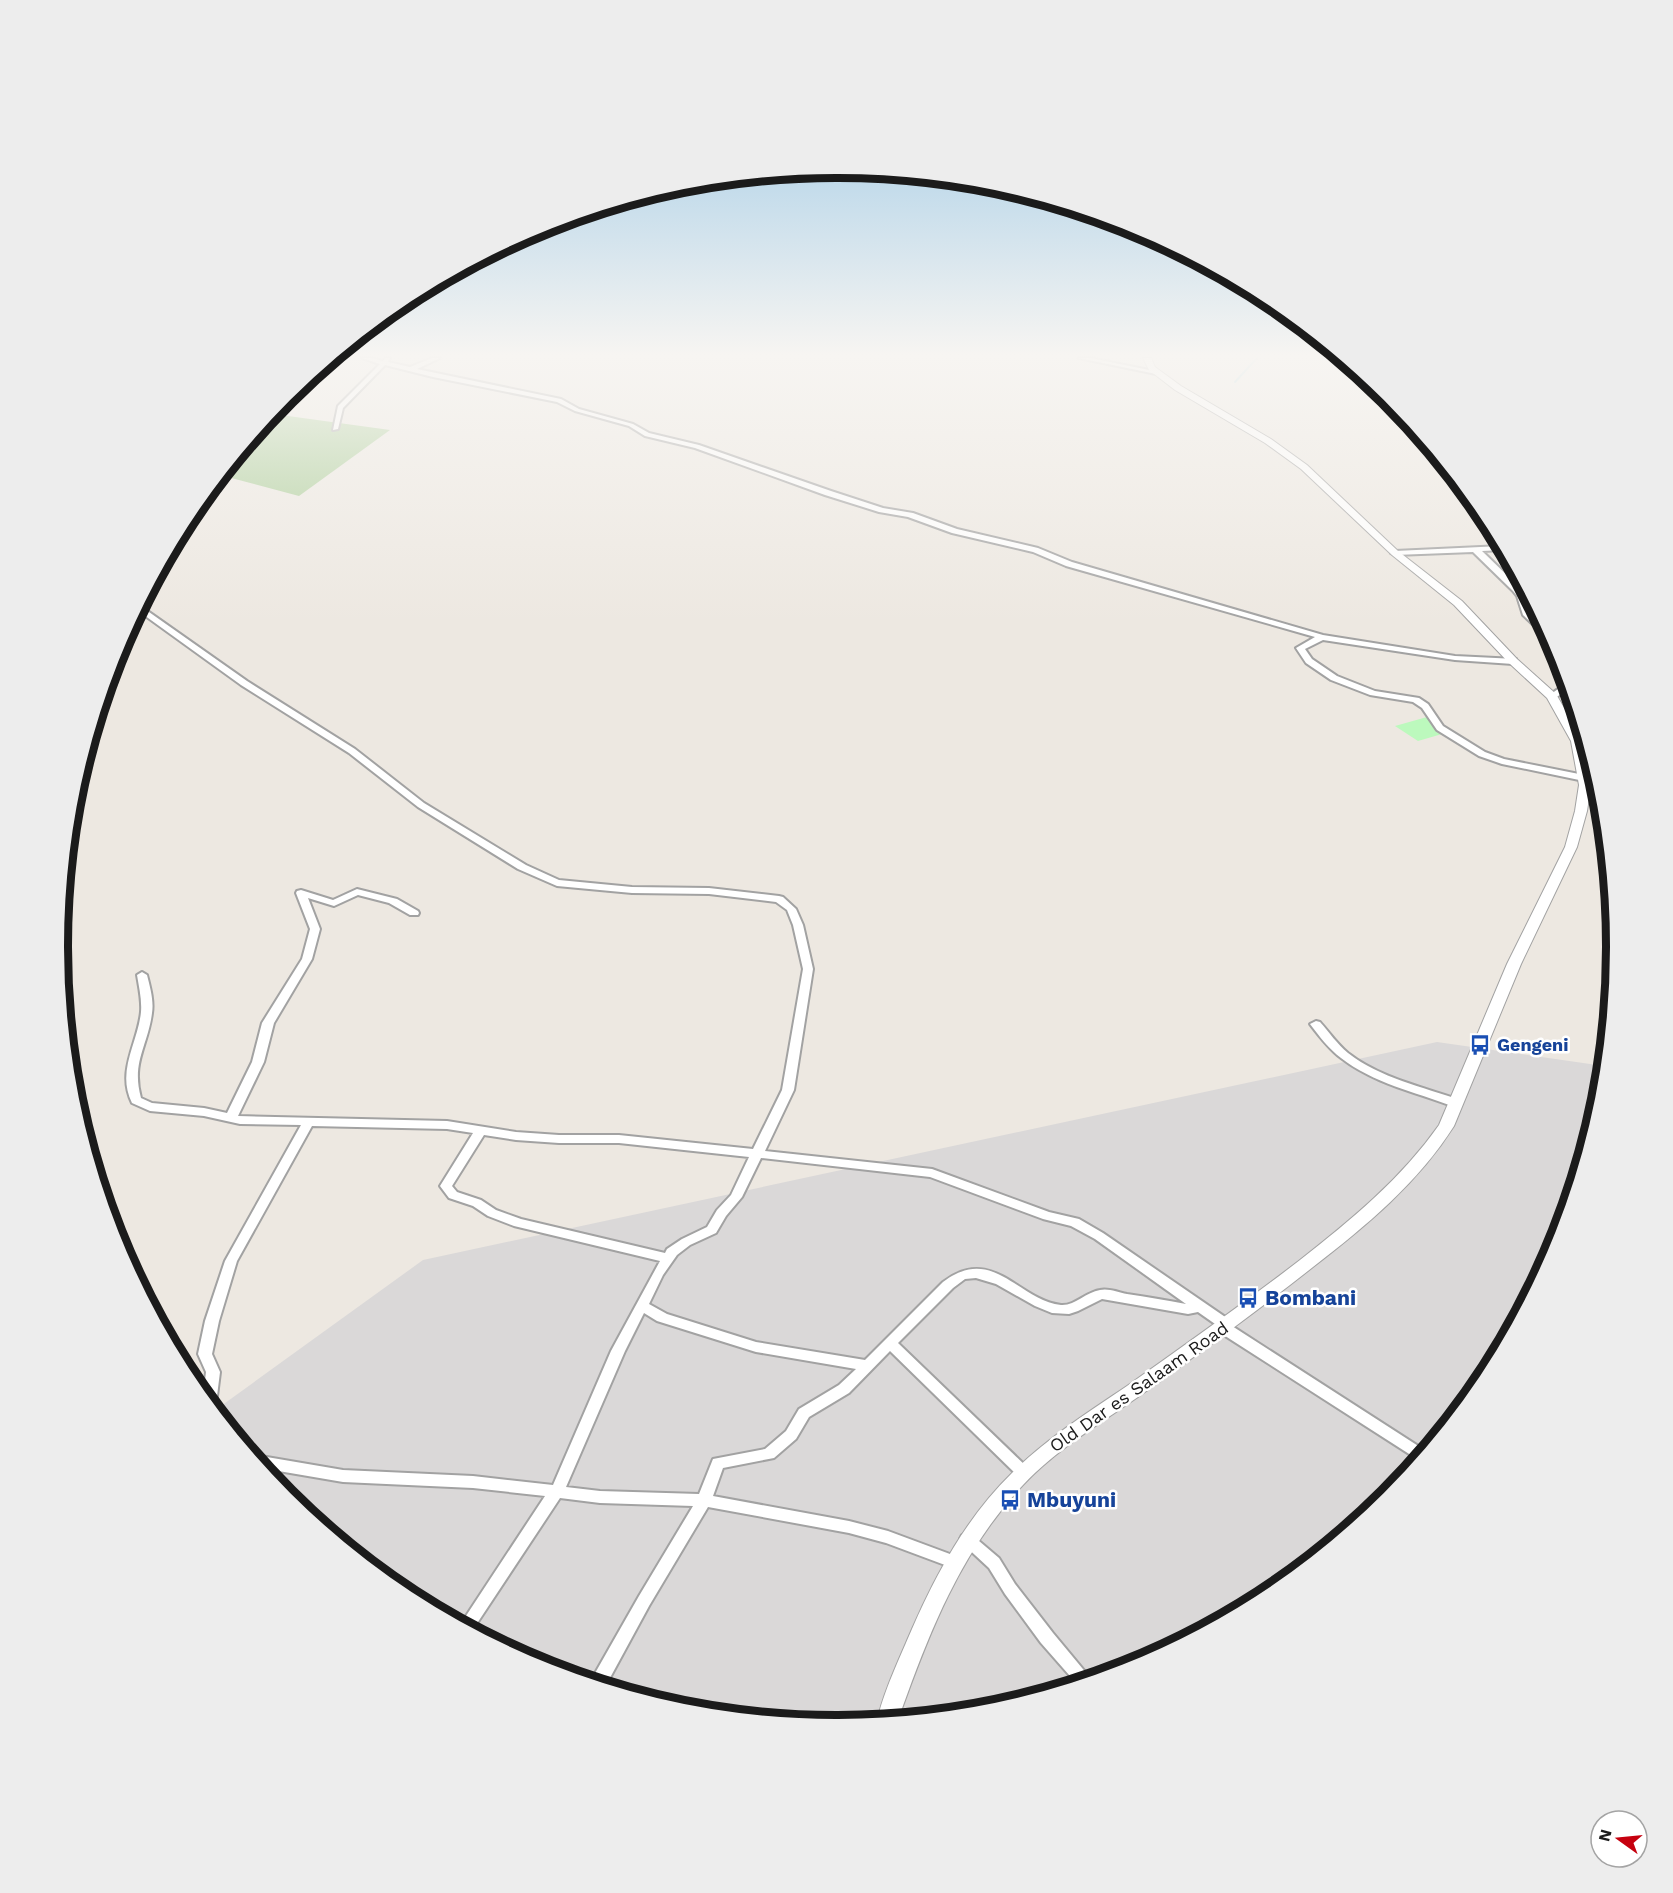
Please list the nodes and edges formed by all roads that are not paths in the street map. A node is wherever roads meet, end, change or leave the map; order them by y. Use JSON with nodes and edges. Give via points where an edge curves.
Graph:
{"nodes":[{"id":1,"x":692,"y":446,"type":"edge"},
{"id":2,"x":1276,"y":446,"type":"edge"},
{"id":3,"x":1494,"y":549,"type":"edge"},
{"id":4,"x":1476,"y":550,"type":"junction"},
{"id":5,"x":1395,"y":553,"type":"junction"},
{"id":6,"x":1519,"y":593,"type":"edge"},
{"id":7,"x":1522,"y":598,"type":"edge"},
{"id":8,"x":144,"y":612,"type":"edge"},
{"id":9,"x":1533,"y":621,"type":"edge"},
{"id":10,"x":1322,"y":637,"type":"junction"},
{"id":11,"x":1513,"y":661,"type":"junction"},
{"id":12,"x":1562,"y":690,"type":"edge"},
{"id":13,"x":1552,"y":696,"type":"junction"},
{"id":14,"x":1580,"y":752,"type":"edge"},
{"id":15,"x":1587,"y":782,"type":"edge"},
{"id":16,"x":1588,"y":785,"type":"edge"},
{"id":17,"x":414,"y":913,"type":"dead end"},
{"id":18,"x":142,"y":975,"type":"dead end"},
{"id":19,"x":1316,"y":1024,"type":"dead end"},
{"id":20,"x":1456,"y":1103,"type":"junction"},
{"id":21,"x":231,"y":1118,"type":"junction"},
{"id":22,"x":309,"y":1120,"type":"junction"},
{"id":23,"x":480,"y":1132,"type":"junction"},
{"id":24,"x":754,"y":1156,"type":"junction"},
{"id":25,"x":668,"y":1258,"type":"junction"},
{"id":26,"x":642,"y":1306,"type":"junction"},
{"id":27,"x":1202,"y":1307,"type":"junction"},
{"id":28,"x":1225,"y":1327,"type":"junction"},
{"id":29,"x":889,"y":1343,"type":"junction"},
{"id":30,"x":866,"y":1365,"type":"junction"},
{"id":31,"x":210,"y":1393,"type":"edge"},
{"id":32,"x":1417,"y":1452,"type":"edge"},
{"id":33,"x":267,"y":1463,"type":"edge"},
{"id":34,"x":1023,"y":1472,"type":"junction"},
{"id":35,"x":556,"y":1493,"type":"junction"},
{"id":36,"x":704,"y":1500,"type":"junction"},
{"id":37,"x":967,"y":1539,"type":"junction"},
{"id":38,"x":953,"y":1562,"type":"junction"},
{"id":39,"x":470,"y":1622,"type":"edge"},
{"id":40,"x":1080,"y":1676,"type":"edge"},
{"id":41,"x":600,"y":1678,"type":"edge"},
{"id":42,"x":890,"y":1714,"type":"edge"}],
"edges":[{"from":1,"to":10,"type":"street","via":[[882,510],[1023,547],[1069,564]]},
{"from":2,"to":5,"type":"street","name":"Old Dar es Salaam Road","via":[[1304,466]]},
{"from":3,"to":4,"type":"street"},
{"from":4,"to":5,"type":"street"},
{"from":4,"to":6,"type":"street"},
{"from":5,"to":11,"type":"street","name":"Old Dar es Salaam Road","via":[[1458,603]]},
{"from":7,"to":9,"type":"street"},
{"from":8,"to":24,"type":"street","via":[[244,683],[352,751],[421,805],[522,867],[557,883],[709,891],[778,899],[791,909],[808,969],[788,1090]]},
{"from":10,"to":11,"type":"street","via":[[1455,658]]},
{"from":10,"to":15,"type":"street","via":[[1300,648],[1309,661],[1334,678],[1373,693],[1416,700],[1440,728],[1482,754]]},
{"from":11,"to":13,"type":"street","name":"Old Dar es Salaam Road"},
{"from":12,"to":13,"type":"street"},
{"from":13,"to":14,"type":"street","name":"Old Dar es Salaam Road"},
{"from":16,"to":20,"type":"street","name":"Old Dar es Salaam Road","via":[[1571,847],[1514,964]]},
{"from":17,"to":21,"type":"street","via":[[393,901],[357,892],[334,903],[301,893],[315,929],[307,959],[268,1023],[258,1062]]},
{"from":18,"to":21,"type":"street","via":[[147,1015],[131,1066],[130,1085],[135,1100],[150,1107]]},
{"from":19,"to":20,"type":"street","via":[[1348,1059],[1396,1082]]},
{"from":20,"to":28,"type":"street","name":"Old Dar es Salaam Road","via":[[1432,1149],[1394,1192]]},
{"from":21,"to":22,"type":"street"},
{"from":22,"to":23,"type":"street","via":[[447,1125]]},
{"from":22,"to":31,"type":"street","via":[[231,1262],[205,1354],[213,1372]]},
{"from":23,"to":24,"type":"street","via":[[559,1139],[619,1139]]},
{"from":23,"to":25,"type":"street","via":[[446,1186],[453,1195],[519,1223]]},
{"from":24,"to":25,"type":"street","via":[[736,1197],[712,1230],[686,1242]]},
{"from":24,"to":27,"type":"street","via":[[932,1173],[1047,1216],[1075,1222]]},
{"from":25,"to":26,"type":"street"},
{"from":26,"to":30,"type":"street","via":[[662,1318],[756,1347]]},
{"from":26,"to":35,"type":"street","via":[[618,1351]]},
{"from":27,"to":28,"type":"street"},
{"from":27,"to":29,"type":"street","via":[[1188,1309],[1102,1294],[1062,1310],[1000,1280],[964,1275],[948,1285]]},
{"from":28,"to":32,"type":"street"},
{"from":28,"to":34,"type":"street","name":"Old Dar es Salaam Road"},
{"from":29,"to":30,"type":"street"},
{"from":29,"to":34,"type":"street"},
{"from":30,"to":36,"type":"street","via":[[844,1389],[804,1413],[791,1435],[769,1454],[718,1464]]},
{"from":33,"to":35,"type":"street","via":[[343,1476],[473,1482]]},
{"from":34,"to":37,"type":"street","name":"Old Dar es Salaam Road"},
{"from":35,"to":36,"type":"street"},
{"from":35,"to":39,"type":"street"},
{"from":36,"to":38,"type":"street","via":[[849,1527]]},
{"from":36,"to":41,"type":"street"},
{"from":37,"to":38,"type":"street","name":"Old Dar es Salaam Road"},
{"from":37,"to":40,"type":"street","via":[[994,1563],[1047,1638]]},
{"from":38,"to":42,"type":"street","name":"Old Dar es Salaam Road","via":[[920,1631]]}]}
